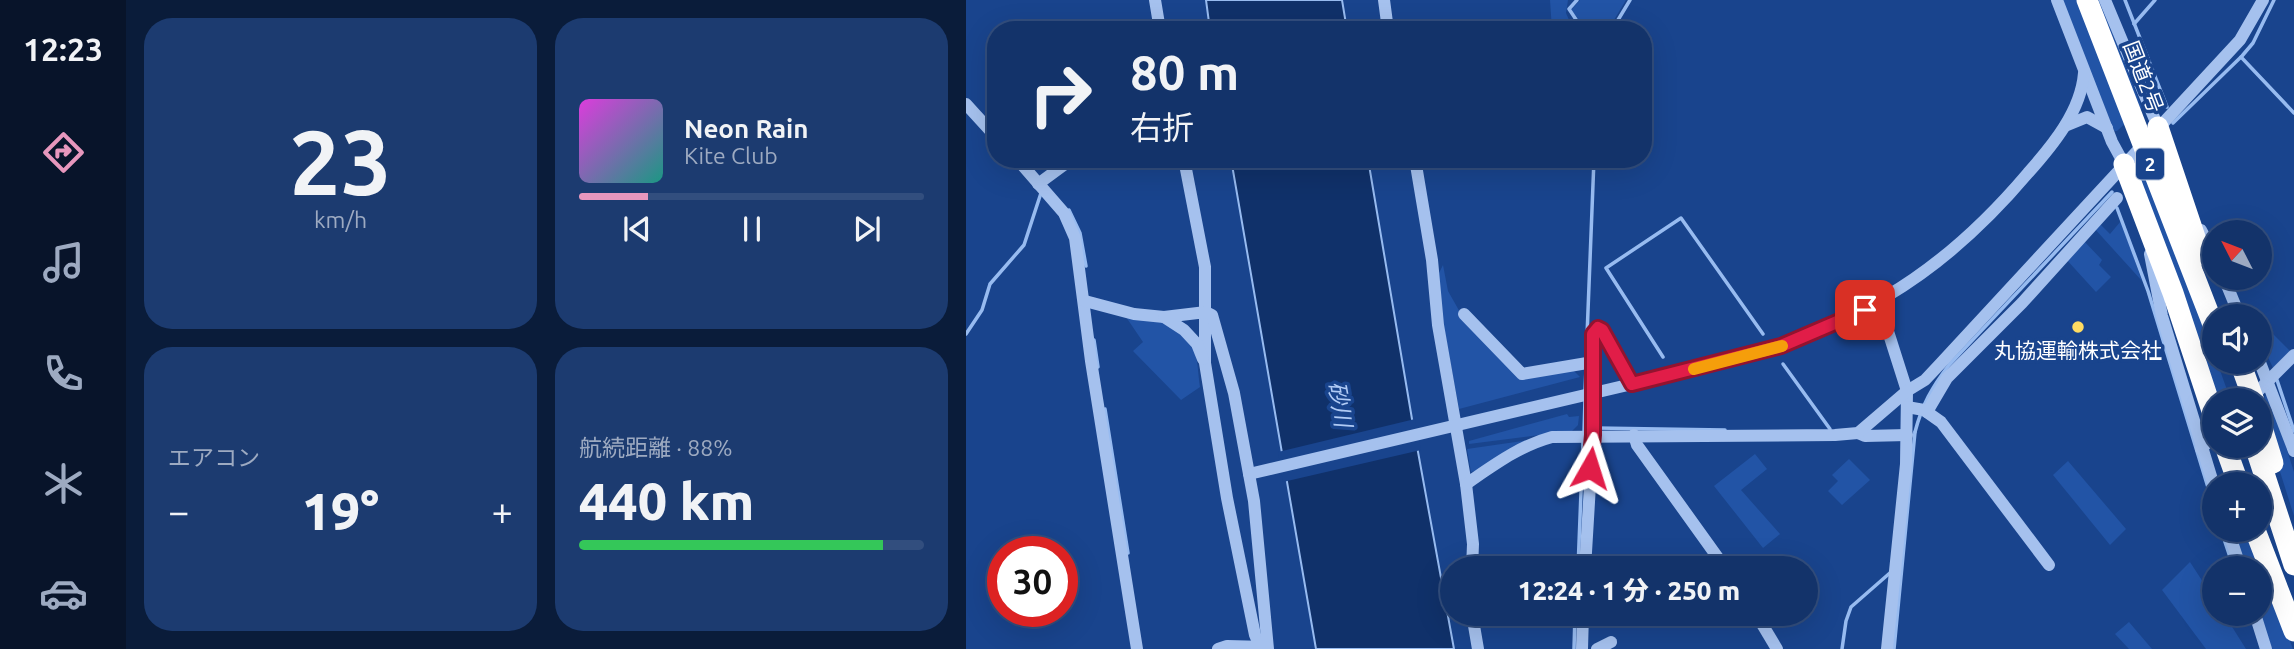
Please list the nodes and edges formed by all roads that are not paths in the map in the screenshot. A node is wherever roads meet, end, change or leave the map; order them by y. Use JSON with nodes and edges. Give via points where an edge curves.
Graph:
{"nodes":[{"id":1,"x":1155,"y":0,"type":"edge"},
{"id":2,"x":1384,"y":0,"type":"edge"},
{"id":3,"x":2057,"y":0,"type":"edge"},
{"id":4,"x":2087,"y":0,"type":"edge"},
{"id":5,"x":2105,"y":0,"type":"edge"},
{"id":6,"x":2263,"y":0,"type":"edge"},
{"id":7,"x":1158,"y":21,"type":"edge"},
{"id":8,"x":1387,"y":21,"type":"edge"},
{"id":9,"x":2084,"y":73,"type":"junction"},
{"id":10,"x":966,"y":104,"type":"edge"},
{"id":11,"x":987,"y":126,"type":"edge"},
{"id":12,"x":2065,"y":126,"type":"junction"},
{"id":13,"x":2158,"y":127,"type":"junction"},
{"id":14,"x":2107,"y":128,"type":"junction"},
{"id":15,"x":2124,"y":164,"type":"junction"},
{"id":16,"x":1026,"y":168,"type":"edge"},
{"id":17,"x":1060,"y":168,"type":"edge"},
{"id":18,"x":1186,"y":168,"type":"edge"},
{"id":19,"x":1417,"y":168,"type":"edge"},
{"id":20,"x":1041,"y":182,"type":"junction"},
{"id":21,"x":2181,"y":193,"type":"junction"},
{"id":22,"x":2118,"y":198,"type":"dead end"},
{"id":23,"x":2142,"y":210,"type":"junction"},
{"id":24,"x":2202,"y":232,"type":"edge"},
{"id":25,"x":1085,"y":301,"type":"junction"},
{"id":26,"x":1879,"y":303,"type":"junction"},
{"id":27,"x":2205,"y":304,"type":"edge"},
{"id":28,"x":2219,"y":304,"type":"edge"},
{"id":29,"x":1206,"y":312,"type":"junction"},
{"id":30,"x":1464,"y":314,"type":"dead end"},
{"id":31,"x":1164,"y":317,"type":"junction"},
{"id":32,"x":2294,"y":355,"type":"edge"},
{"id":33,"x":1205,"y":363,"type":"junction"},
{"id":34,"x":1588,"y":363,"type":"junction"},
{"id":35,"x":2266,"y":374,"type":"edge"},
{"id":36,"x":2269,"y":380,"type":"junction"},
{"id":37,"x":1632,"y":384,"type":"junction"},
{"id":38,"x":2203,"y":388,"type":"edge"},
{"id":39,"x":2261,"y":388,"type":"edge"},
{"id":40,"x":1907,"y":391,"type":"junction"},
{"id":41,"x":1919,"y":409,"type":"junction"},
{"id":42,"x":1454,"y":426,"type":"junction"},
{"id":43,"x":1860,"y":431,"type":"junction"},
{"id":44,"x":1589,"y":432,"type":"junction"},
{"id":45,"x":1634,"y":435,"type":"junction"},
{"id":46,"x":1908,"y":435,"type":"junction"},
{"id":47,"x":2201,"y":449,"type":"joint"},
{"id":48,"x":2294,"y":451,"type":"edge"},
{"id":49,"x":2271,"y":458,"type":"edge"},
{"id":50,"x":2209,"y":472,"type":"edge"},
{"id":51,"x":1250,"y":474,"type":"junction"},
{"id":52,"x":1466,"y":484,"type":"junction"},
{"id":53,"x":2272,"y":498,"type":"edge"},
{"id":54,"x":2272,"y":516,"type":"edge"},
{"id":55,"x":2294,"y":532,"type":"edge"},
{"id":56,"x":2260,"y":542,"type":"edge"},
{"id":57,"x":1473,"y":556,"type":"edge"},
{"id":58,"x":1585,"y":556,"type":"edge"},
{"id":59,"x":1717,"y":556,"type":"edge"},
{"id":60,"x":2049,"y":565,"type":"dead end"},
{"id":61,"x":2294,"y":565,"type":"edge"},
{"id":62,"x":2294,"y":585,"type":"edge"},
{"id":63,"x":1474,"y":626,"type":"edge"},
{"id":64,"x":1583,"y":626,"type":"edge"},
{"id":65,"x":1763,"y":626,"type":"edge"},
{"id":66,"x":2259,"y":626,"type":"edge"},
{"id":67,"x":2294,"y":631,"type":"edge"},
{"id":68,"x":1611,"y":642,"type":"dead end"},
{"id":69,"x":1264,"y":648,"type":"edge"},
{"id":70,"x":1137,"y":649,"type":"edge"},
{"id":71,"x":1218,"y":649,"type":"edge"},
{"id":72,"x":1478,"y":649,"type":"edge"},
{"id":73,"x":1582,"y":649,"type":"edge"},
{"id":74,"x":1597,"y":649,"type":"edge"},
{"id":75,"x":1777,"y":649,"type":"edge"},
{"id":76,"x":1887,"y":649,"type":"edge"},
{"id":77,"x":2266,"y":649,"type":"edge"}],
"edges":[{"from":1,"to":7,"type":"street"},
{"from":2,"to":8,"type":"street"},
{"from":3,"to":9,"type":"street"},
{"from":4,"to":27,"type":"highway","name":"国道2号","number":"2"},
{"from":5,"to":13,"type":"street"},
{"from":6,"to":13,"type":"street","via":[[2240,40]]},
{"from":9,"to":12,"type":"street"},
{"from":9,"to":14,"type":"street"},
{"from":10,"to":11,"type":"street"},
{"from":12,"to":14,"type":"street","via":[[2087,117]]},
{"from":12,"to":26,"type":"street","via":[[1969,238]]},
{"from":13,"to":15,"type":"street"},
{"from":13,"to":21,"type":"highway"},
{"from":14,"to":15,"type":"street"},
{"from":15,"to":23,"type":"highway"},
{"from":15,"to":40,"type":"street","via":[[1925,380]]},
{"from":16,"to":20,"type":"street"},
{"from":17,"to":20,"type":"street"},
{"from":18,"to":29,"type":"street","via":[[1205,267]]},
{"from":19,"to":42,"type":"street"},
{"from":20,"to":25,"type":"street","via":[[1070,223]]},
{"from":21,"to":24,"type":"street"},
{"from":21,"to":28,"type":"highway"},
{"from":22,"to":41,"type":"street"},
{"from":23,"to":38,"type":"highway"},
{"from":23,"to":47,"type":"street","via":[[2162,316]]},
{"from":25,"to":31,"type":"street"},
{"from":25,"to":70,"type":"street"},
{"from":26,"to":37,"type":"street","via":[[1781,346]]},
{"from":26,"to":40,"type":"street"},
{"from":29,"to":31,"type":"street"},
{"from":29,"to":33,"type":"street"},
{"from":29,"to":51,"type":"street","via":[[1212,315],[1234,393]]},
{"from":30,"to":34,"type":"street","via":[[1522,374]]},
{"from":31,"to":33,"type":"street","via":[[1184,330]]},
{"from":32,"to":36,"type":"street"},
{"from":33,"to":69,"type":"street","via":[[1255,635]]},
{"from":34,"to":37,"type":"street","via":[[1598,328]]},
{"from":34,"to":44,"type":"street"},
{"from":35,"to":36,"type":"street"},
{"from":36,"to":39,"type":"street"},
{"from":36,"to":48,"type":"street"},
{"from":37,"to":42,"type":"street"},
{"from":40,"to":41,"type":"street"},
{"from":40,"to":43,"type":"street"},
{"from":41,"to":46,"type":"street"},
{"from":41,"to":60,"type":"street","via":[[1941,422]]},
{"from":42,"to":51,"type":"street"},
{"from":42,"to":52,"type":"street"},
{"from":43,"to":45,"type":"street","via":[[1835,435]]},
{"from":43,"to":46,"type":"street","via":[[1865,436]]},
{"from":44,"to":45,"type":"street"},
{"from":44,"to":52,"type":"street","via":[[1534,442]]},
{"from":44,"to":58,"type":"street"},
{"from":45,"to":59,"type":"street"},
{"from":46,"to":76,"type":"street"},
{"from":47,"to":50,"type":"street"},
{"from":49,"to":55,"type":"highway"},
{"from":51,"to":69,"type":"street"},
{"from":52,"to":57,"type":"street"},
{"from":53,"to":61,"type":"highway"},
{"from":54,"to":62,"type":"highway"},
{"from":56,"to":67,"type":"highway"},
{"from":63,"to":72,"type":"street"},
{"from":64,"to":73,"type":"street"},
{"from":65,"to":75,"type":"street"},
{"from":66,"to":77,"type":"street"},
{"from":68,"to":74,"type":"street"},
{"from":69,"to":71,"type":"street"}]}
